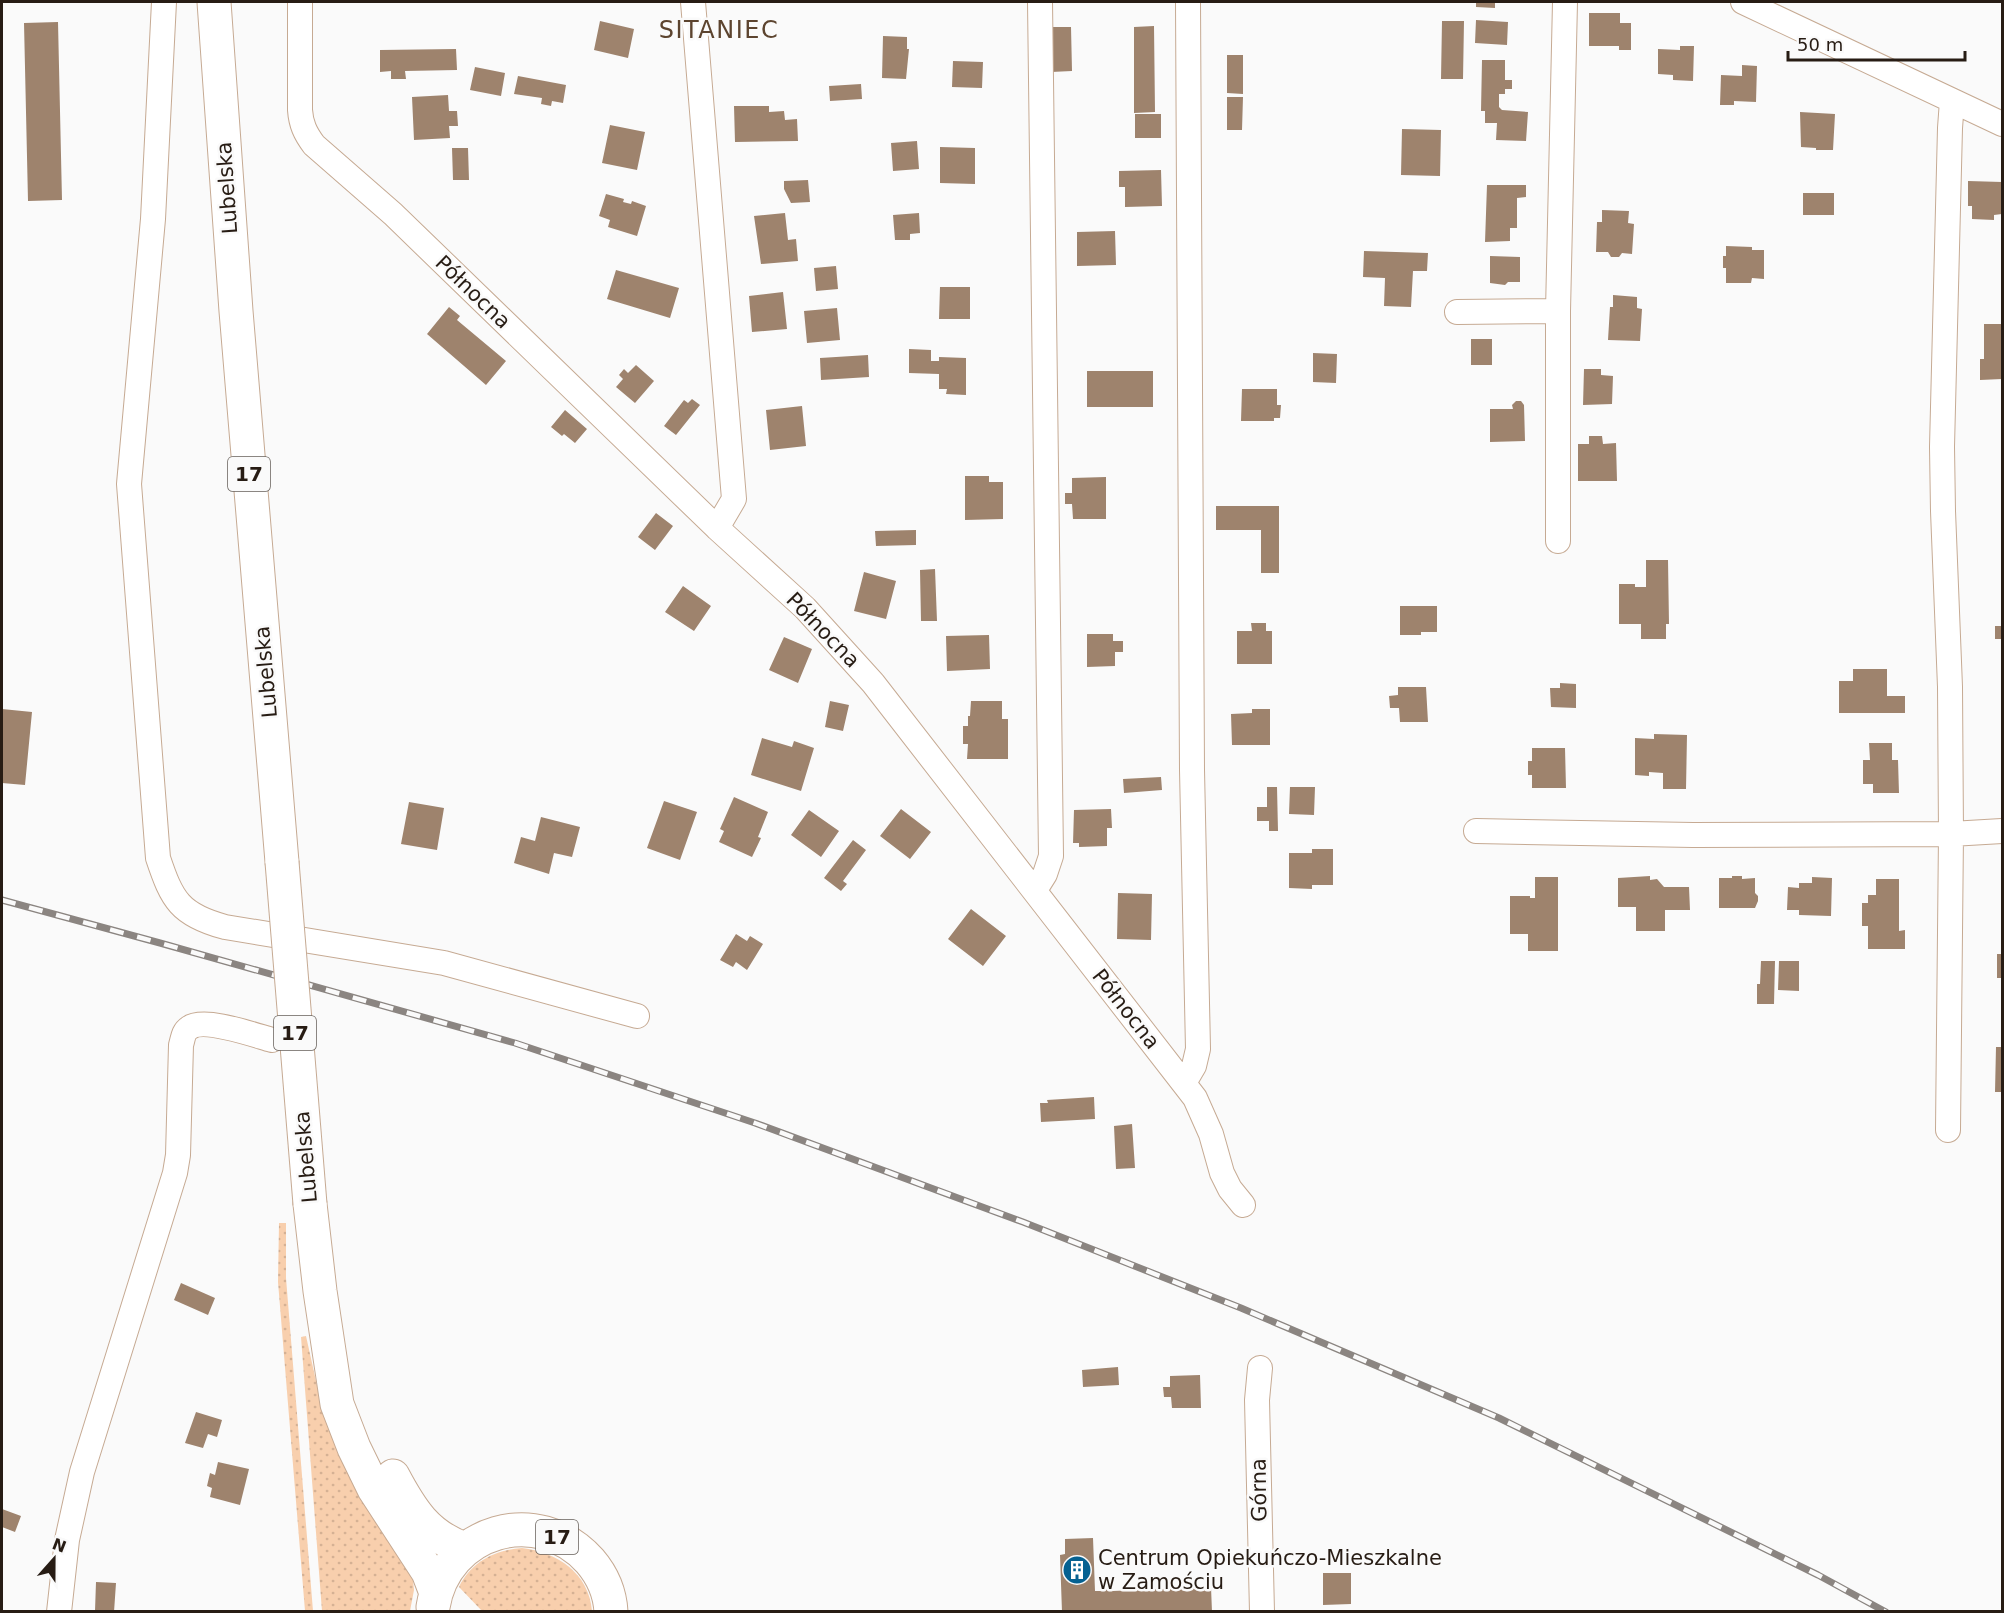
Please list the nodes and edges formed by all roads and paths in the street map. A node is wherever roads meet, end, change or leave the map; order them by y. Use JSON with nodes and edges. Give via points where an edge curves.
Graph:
{"nodes":[{"id":1,"x":164,"y":2,"type":"edge"},
{"id":2,"x":214,"y":2,"type":"edge"},
{"id":3,"x":300,"y":2,"type":"edge"},
{"id":4,"x":693,"y":2,"type":"edge"},
{"id":5,"x":1040,"y":2,"type":"edge"},
{"id":6,"x":1188,"y":2,"type":"edge"},
{"id":7,"x":1565,"y":2,"type":"edge"},
{"id":8,"x":1743,"y":2,"type":"edge"},
{"id":9,"x":1952,"y":101,"type":"junction"},
{"id":10,"x":2002,"y":124,"type":"edge"},
{"id":11,"x":1558,"y":311,"type":"junction"},
{"id":12,"x":1456,"y":312,"type":"dead end"},
{"id":13,"x":717,"y":528,"type":"junction"},
{"id":14,"x":1558,"y":541,"type":"dead end"},
{"id":15,"x":1476,"y":831,"type":"dead end"},
{"id":16,"x":2002,"y":831,"type":"edge"},
{"id":17,"x":1951,"y":834,"type":"junction"},
{"id":18,"x":1035,"y":890,"type":"junction"},
{"id":19,"x":637,"y":1016,"type":"dead end"},
{"id":20,"x":272,"y":1040,"type":"dead end"},
{"id":21,"x":1184,"y":1083,"type":"junction"},
{"id":22,"x":1948,"y":1130,"type":"dead end"},
{"id":23,"x":1243,"y":1205,"type":"dead end"},
{"id":24,"x":329,"y":1342,"type":"junction"},
{"id":25,"x":1260,"y":1368,"type":"dead end"},
{"id":26,"x":465,"y":1549,"type":"junction"},
{"id":27,"x":434,"y":1602,"type":"edge"},
{"id":28,"x":59,"y":1611,"type":"edge"},
{"id":29,"x":611,"y":1611,"type":"edge"},
{"id":30,"x":1262,"y":1611,"type":"edge"}],
"edges":[{"from":1,"to":19,"type":"street","via":[[153,219],[129,484],[158,858],[168,888],[182,907],[202,921],[444,963]]},
{"from":2,"to":24,"type":"highway","name":"Lubelska","number":"17","bridge":true,"via":[[310,1204]]},
{"from":3,"to":13,"type":"street","name":"Północna","via":[[300,110],[305,135],[393,214]]},
{"from":4,"to":13,"type":"street","via":[[734,499]]},
{"from":5,"to":18,"type":"street","via":[[1051,856]]},
{"from":6,"to":21,"type":"street","via":[[1192,771],[1198,1049]]},
{"from":7,"to":11,"type":"street"},
{"from":8,"to":9,"type":"street"},
{"from":9,"to":10,"type":"street"},
{"from":9,"to":17,"type":"street","via":[[1942,447]]},
{"from":11,"to":12,"type":"street"},
{"from":11,"to":14,"type":"street"},
{"from":13,"to":18,"type":"street","name":"Północna","via":[[805,608],[873,683]]},
{"from":15,"to":17,"type":"street"},
{"from":16,"to":17,"type":"street"},
{"from":17,"to":22,"type":"street"},
{"from":18,"to":21,"type":"street","name":"Północna"},
{"from":20,"to":28,"type":"street","via":[[198,1024],[184,1034],[175,1173],[82,1472],[67,1540]]},
{"from":21,"to":23,"type":"street","name":"Północna","via":[[1203,1114],[1222,1173]]},
{"from":24,"to":26,"type":"highway","name":"Lubelska","number":"17","via":[[401,1492],[433,1532]]},
{"from":24,"to":27,"type":"highway","name":"Lubelska","number":"17","via":[[337,1404],[354,1448],[374,1489],[428,1572]]},
{"from":25,"to":30,"type":"street","name":"Górna","via":[[1257,1400]]},
{"from":26,"to":27,"type":"highway","number":"17","via":[[447,1569]]},
{"from":26,"to":29,"type":"highway","number":"17","via":[[490,1535],[511,1530],[533,1530],[561,1538],[594,1566]]}]}
